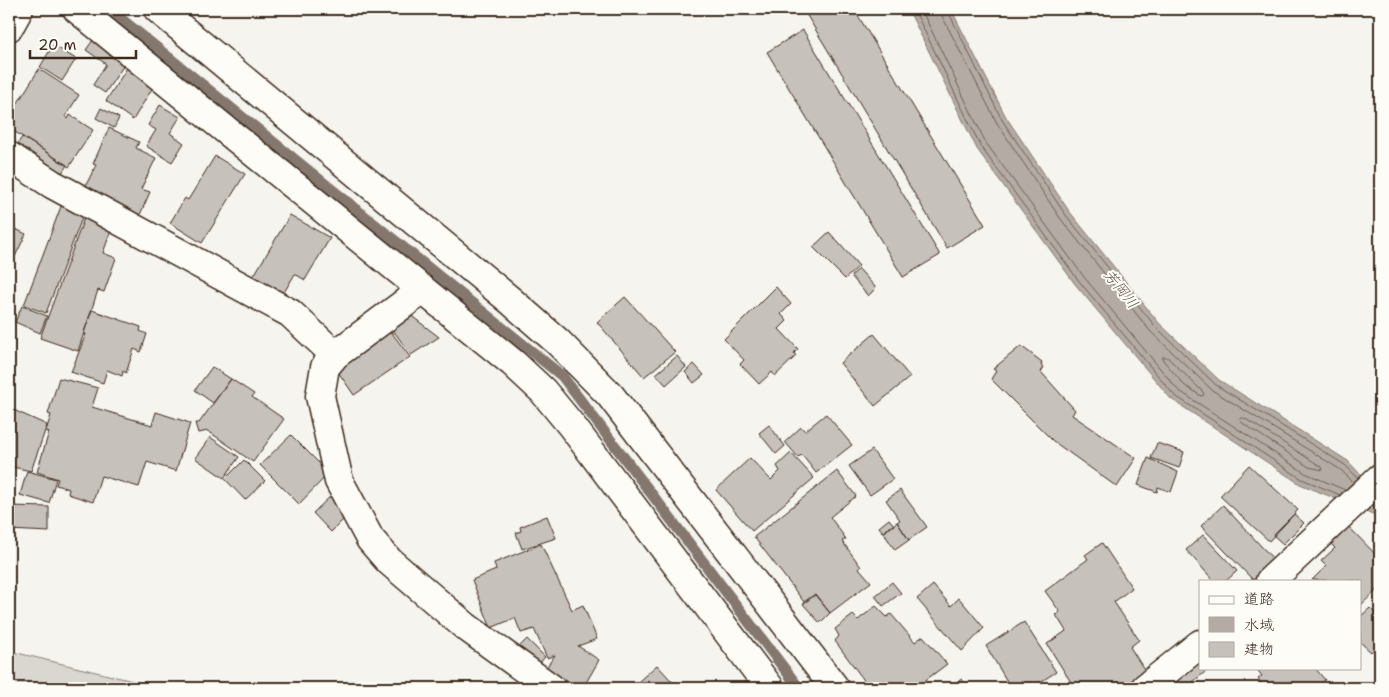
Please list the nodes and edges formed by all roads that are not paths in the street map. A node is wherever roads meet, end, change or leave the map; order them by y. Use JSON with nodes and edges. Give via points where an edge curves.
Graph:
{"nodes":[{"id":1,"x":19,"y":9,"type":"edge"},
{"id":2,"x":77,"y":9,"type":"edge"},
{"id":3,"x":158,"y":9,"type":"edge"},
{"id":4,"x":9,"y":27,"type":"edge"},
{"id":5,"x":9,"y":156,"type":"edge"},
{"id":6,"x":421,"y":291,"type":"junction"},
{"id":7,"x":335,"y":355,"type":"junction"},
{"id":8,"x":1380,"y":478,"type":"edge"},
{"id":9,"x":1271,"y":580,"type":"edge"},
{"id":10,"x":1199,"y":645,"type":"edge"},
{"id":11,"x":551,"y":688,"type":"edge"},
{"id":12,"x":770,"y":688,"type":"edge"},
{"id":13,"x":835,"y":688,"type":"edge"},
{"id":14,"x":1145,"y":688,"type":"edge"}],
"edges":[{"from":1,"to":4,"type":"street"},
{"from":2,"to":6,"type":"street"},
{"from":3,"to":13,"type":"street","via":[[511,301],[584,367],[610,395]]},
{"from":5,"to":7,"type":"street","via":[[52,184],[290,314]]},
{"from":6,"to":7,"type":"street"},
{"from":6,"to":12,"type":"street","via":[[513,363],[543,391]]},
{"from":7,"to":11,"type":"street","via":[[325,367],[320,396],[339,480],[370,539],[389,561],[465,626]]},
{"from":8,"to":9,"type":"street"},
{"from":10,"to":14,"type":"street"}]}
